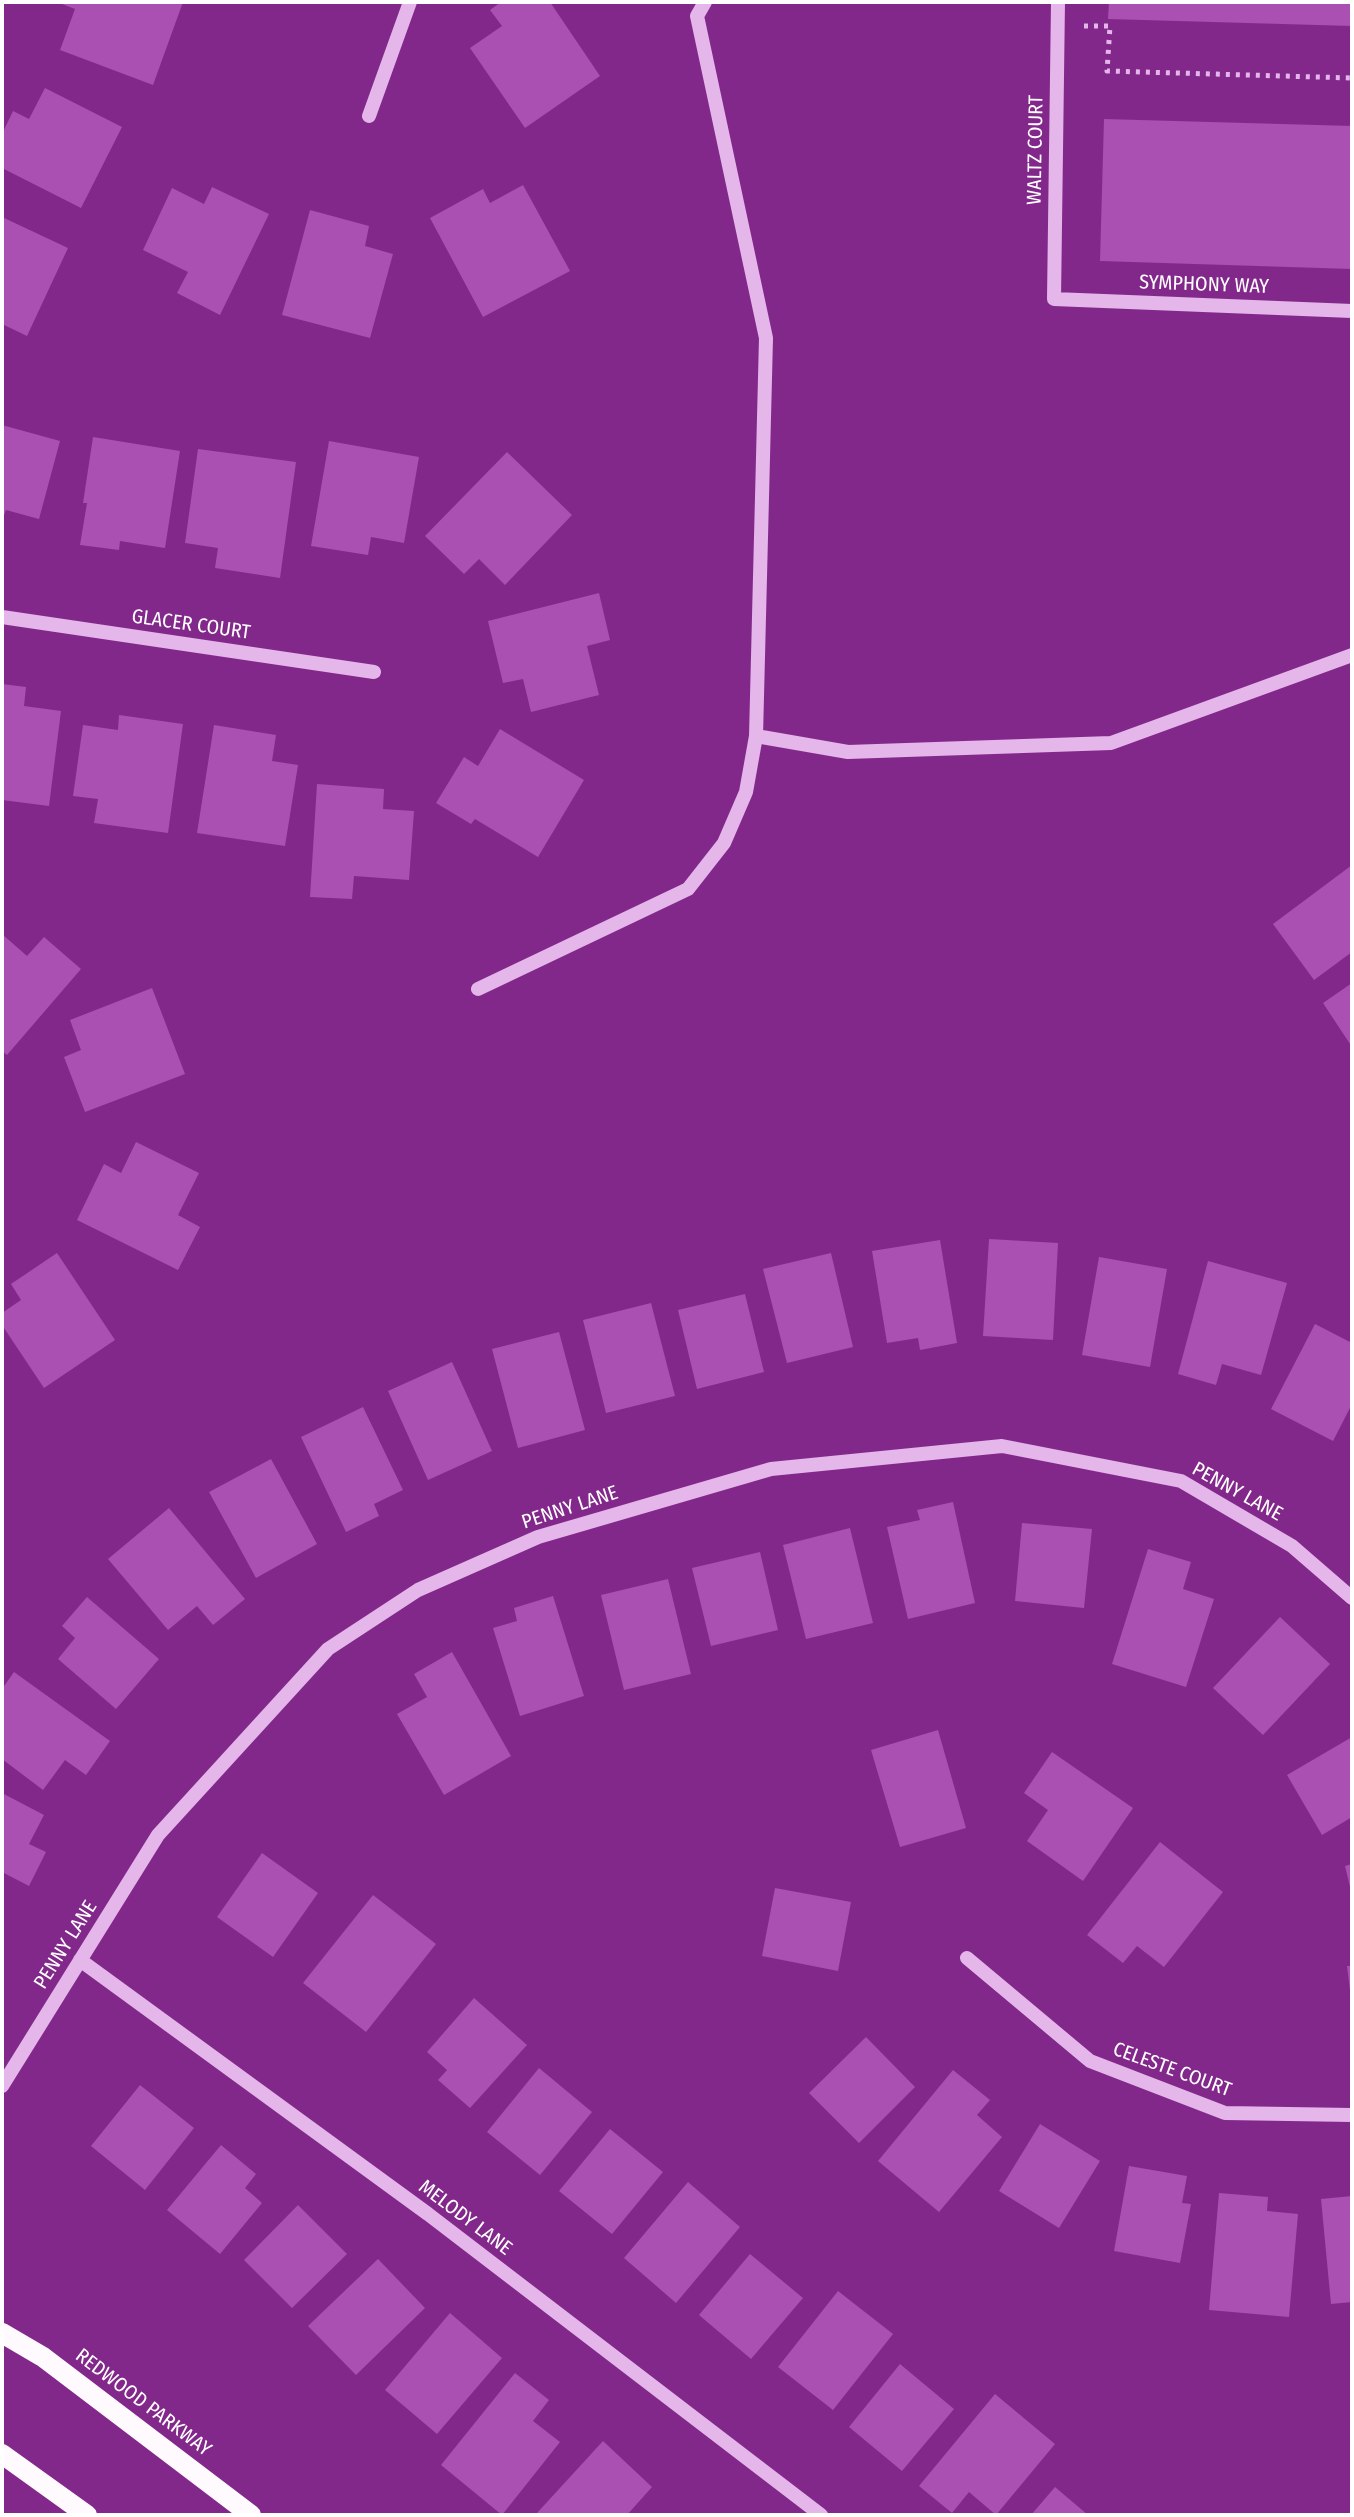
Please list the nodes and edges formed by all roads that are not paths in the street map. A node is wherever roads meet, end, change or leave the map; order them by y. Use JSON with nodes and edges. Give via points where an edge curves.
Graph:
{"nodes":[{"id":1,"x":410,"y":2,"type":"edge"},
{"id":2,"x":705,"y":2,"type":"edge"},
{"id":3,"x":1058,"y":2,"type":"edge"},
{"id":4,"x":369,"y":116,"type":"dead end"},
{"id":5,"x":1054,"y":299,"type":"joint"},
{"id":6,"x":1352,"y":311,"type":"edge"},
{"id":7,"x":2,"y":617,"type":"edge"},
{"id":8,"x":1352,"y":655,"type":"edge"},
{"id":9,"x":374,"y":672,"type":"dead end"},
{"id":10,"x":756,"y":736,"type":"junction"},
{"id":11,"x":478,"y":989,"type":"dead end"},
{"id":12,"x":1352,"y":1598,"type":"edge"},
{"id":13,"x":967,"y":1958,"type":"dead end"},
{"id":14,"x":80,"y":1960,"type":"junction"},
{"id":15,"x":2,"y":2086,"type":"edge"},
{"id":16,"x":1352,"y":2115,"type":"edge"},
{"id":17,"x":2,"y":2333,"type":"edge"},
{"id":18,"x":2,"y":2454,"type":"edge"},
{"id":19,"x":87,"y":2515,"type":"edge"},
{"id":20,"x":251,"y":2515,"type":"edge"},
{"id":21,"x":821,"y":2515,"type":"edge"}],
"edges":[{"from":1,"to":4,"type":"street"},
{"from":2,"to":10,"type":"street","via":[[697,16],[766,338]]},
{"from":3,"to":5,"type":"street","name":"WALTZ COURT"},
{"from":5,"to":6,"type":"street","name":"SYMPHONY WAY"},
{"from":7,"to":9,"type":"street","name":"GLACER COURT"},
{"from":8,"to":10,"type":"street","via":[[1111,743],[848,752]]},
{"from":10,"to":11,"type":"street","via":[[746,792],[724,843],[688,889]]},
{"from":12,"to":14,"type":"street","name":"PENNY LANE","via":[[1292,1546],[1181,1481],[1002,1446],[771,1469],[538,1537],[418,1590],[328,1649],[158,1835]]},
{"from":13,"to":16,"type":"street","name":"CELESTE COURT","via":[[1090,2061],[1225,2113]]},
{"from":14,"to":15,"type":"street","name":"PENNY LANE"},
{"from":14,"to":21,"type":"street","name":"MELODY LANE","via":[[428,2214]]},
{"from":17,"to":20,"type":"main road","name":"REDWOOD PARKWAY","via":[[43,2357]]},
{"from":18,"to":19,"type":"main road"}]}
